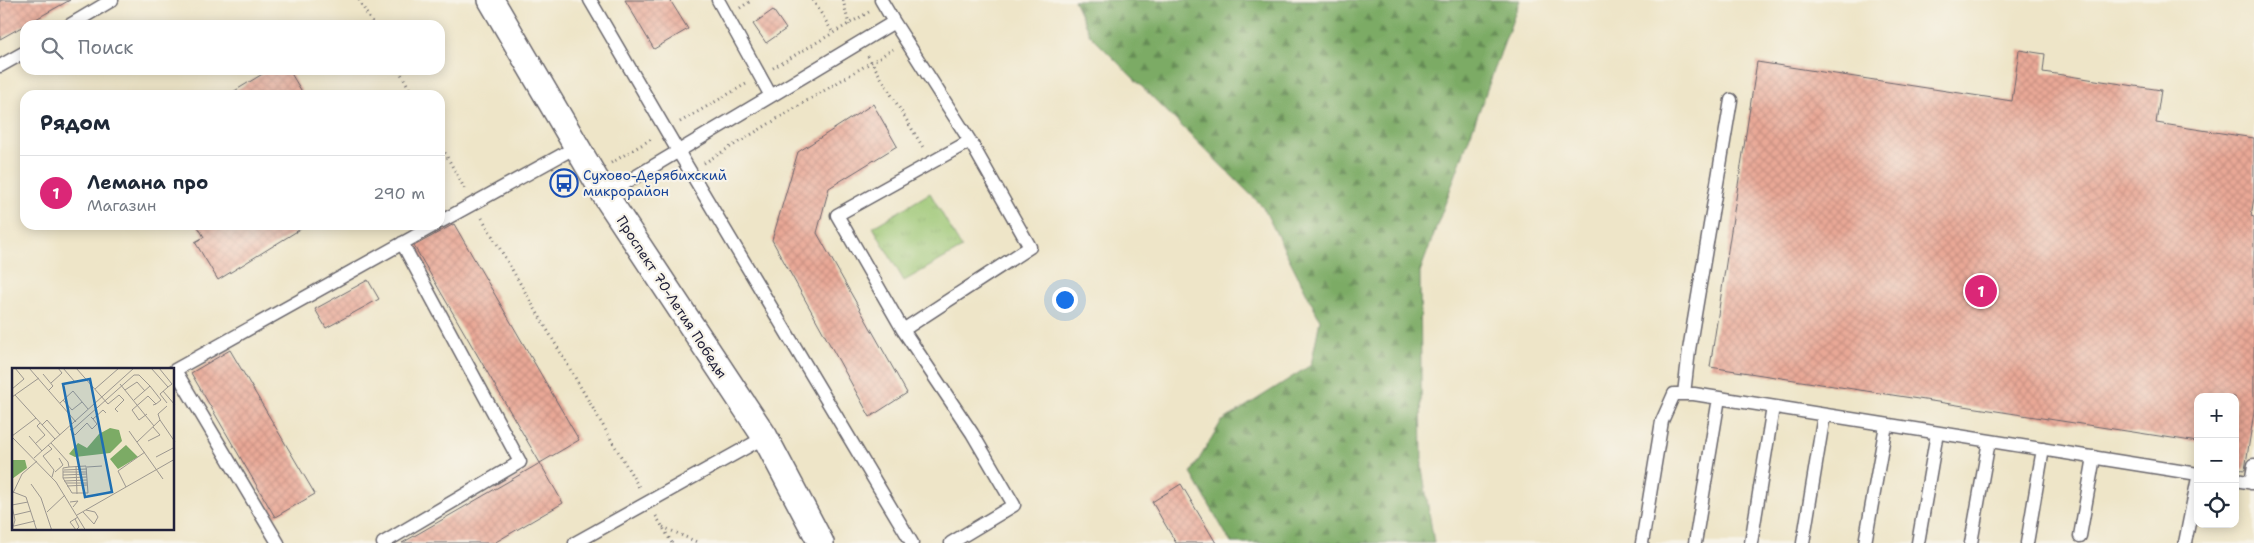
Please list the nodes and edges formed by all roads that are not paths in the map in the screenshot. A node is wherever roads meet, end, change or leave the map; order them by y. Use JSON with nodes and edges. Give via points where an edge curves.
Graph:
{"nodes":[{"id":1,"x":112,"y":0,"type":"edge"},
{"id":2,"x":491,"y":0,"type":"edge"},
{"id":3,"x":590,"y":0,"type":"edge"},
{"id":4,"x":718,"y":0,"type":"edge"},
{"id":5,"x":881,"y":0,"type":"edge"},
{"id":6,"x":78,"y":20,"type":"edge"},
{"id":7,"x":894,"y":22,"type":"junction"},
{"id":8,"x":20,"y":55,"type":"edge"},
{"id":9,"x":0,"y":66,"type":"edge"},
{"id":10,"x":771,"y":96,"type":"junction"},
{"id":11,"x":1731,"y":100,"type":"dead end"},
{"id":12,"x":970,"y":141,"type":"junction"},
{"id":13,"x":576,"y":146,"type":"junction"},
{"id":14,"x":678,"y":151,"type":"junction"},
{"id":15,"x":605,"y":194,"type":"junction"},
{"id":16,"x":445,"y":219,"type":"edge"},
{"id":17,"x":426,"y":230,"type":"edge"},
{"id":18,"x":402,"y":243,"type":"junction"},
{"id":19,"x":903,"y":330,"type":"junction"},
{"id":20,"x":1684,"y":394,"type":"junction"},
{"id":21,"x":1719,"y":398,"type":"junction"},
{"id":22,"x":1773,"y":407,"type":"junction"},
{"id":23,"x":1824,"y":415,"type":"junction"},
{"id":24,"x":1886,"y":425,"type":"junction"},
{"id":25,"x":1937,"y":433,"type":"junction"},
{"id":26,"x":765,"y":436,"type":"junction"},
{"id":27,"x":1989,"y":441,"type":"junction"},
{"id":28,"x":2043,"y":449,"type":"junction"},
{"id":29,"x":2094,"y":458,"type":"junction"},
{"id":30,"x":2254,"y":465,"type":"edge"},
{"id":31,"x":2194,"y":473,"type":"edge"},
{"id":32,"x":2239,"y":481,"type":"edge"},
{"id":33,"x":2197,"y":483,"type":"edge"},
{"id":34,"x":2253,"y":483,"type":"edge"},
{"id":35,"x":2080,"y":536,"type":"dead end"},
{"id":36,"x":278,"y":543,"type":"edge"},
{"id":37,"x":383,"y":543,"type":"edge"},
{"id":38,"x":575,"y":543,"type":"edge"},
{"id":39,"x":821,"y":543,"type":"edge"},
{"id":40,"x":912,"y":543,"type":"edge"},
{"id":41,"x":951,"y":543,"type":"edge"},
{"id":42,"x":1642,"y":543,"type":"edge"},
{"id":43,"x":1696,"y":543,"type":"edge"},
{"id":44,"x":1750,"y":543,"type":"edge"},
{"id":45,"x":1803,"y":543,"type":"edge"},
{"id":46,"x":1865,"y":543,"type":"edge"},
{"id":47,"x":1918,"y":543,"type":"edge"},
{"id":48,"x":1971,"y":543,"type":"edge"},
{"id":49,"x":2027,"y":543,"type":"edge"},
{"id":50,"x":2186,"y":543,"type":"edge"}],
"edges":[{"from":1,"to":6,"type":"lane"},
{"from":2,"to":13,"type":"street","name":"Проспект 70-Летия Победы"},
{"from":3,"to":14,"type":"lane"},
{"from":4,"to":10,"type":"lane"},
{"from":5,"to":7,"type":"lane"},
{"from":7,"to":10,"type":"lane"},
{"from":7,"to":12,"type":"lane"},
{"from":8,"to":9,"type":"lane"},
{"from":10,"to":14,"type":"lane"},
{"from":11,"to":20,"type":"lane"},
{"from":12,"to":19,"type":"lane","via":[[1030,247]]},
{"from":12,"to":19,"type":"lane","via":[[837,215]]},
{"from":13,"to":15,"type":"street","name":"Проспект 70-Летия Победы"},
{"from":13,"to":16,"type":"lane"},
{"from":14,"to":15,"type":"lane"},
{"from":14,"to":40,"type":"lane"},
{"from":15,"to":26,"type":"street","name":"Проспект 70-Летия Победы"},
{"from":17,"to":18,"type":"lane"},
{"from":18,"to":36,"type":"lane","via":[[175,370]]},
{"from":18,"to":37,"type":"lane","via":[[520,462]]},
{"from":19,"to":41,"type":"lane","via":[[972,433],[1014,505]]},
{"from":20,"to":21,"type":"lane"},
{"from":20,"to":42,"type":"lane","via":[[1674,394],[1662,421]]},
{"from":21,"to":22,"type":"lane"},
{"from":21,"to":43,"type":"lane"},
{"from":22,"to":23,"type":"lane"},
{"from":22,"to":44,"type":"lane"},
{"from":23,"to":24,"type":"lane"},
{"from":23,"to":45,"type":"lane"},
{"from":24,"to":25,"type":"lane"},
{"from":24,"to":46,"type":"lane"},
{"from":25,"to":27,"type":"lane"},
{"from":25,"to":47,"type":"lane"},
{"from":26,"to":38,"type":"lane"},
{"from":26,"to":39,"type":"street","name":"Проспект 70-Летия Победы"},
{"from":27,"to":28,"type":"lane"},
{"from":27,"to":48,"type":"lane"},
{"from":28,"to":29,"type":"lane"},
{"from":28,"to":49,"type":"lane"},
{"from":29,"to":31,"type":"lane"},
{"from":29,"to":35,"type":"lane"},
{"from":30,"to":34,"type":"lane"},
{"from":32,"to":34,"type":"lane"},
{"from":33,"to":50,"type":"lane"}]}
